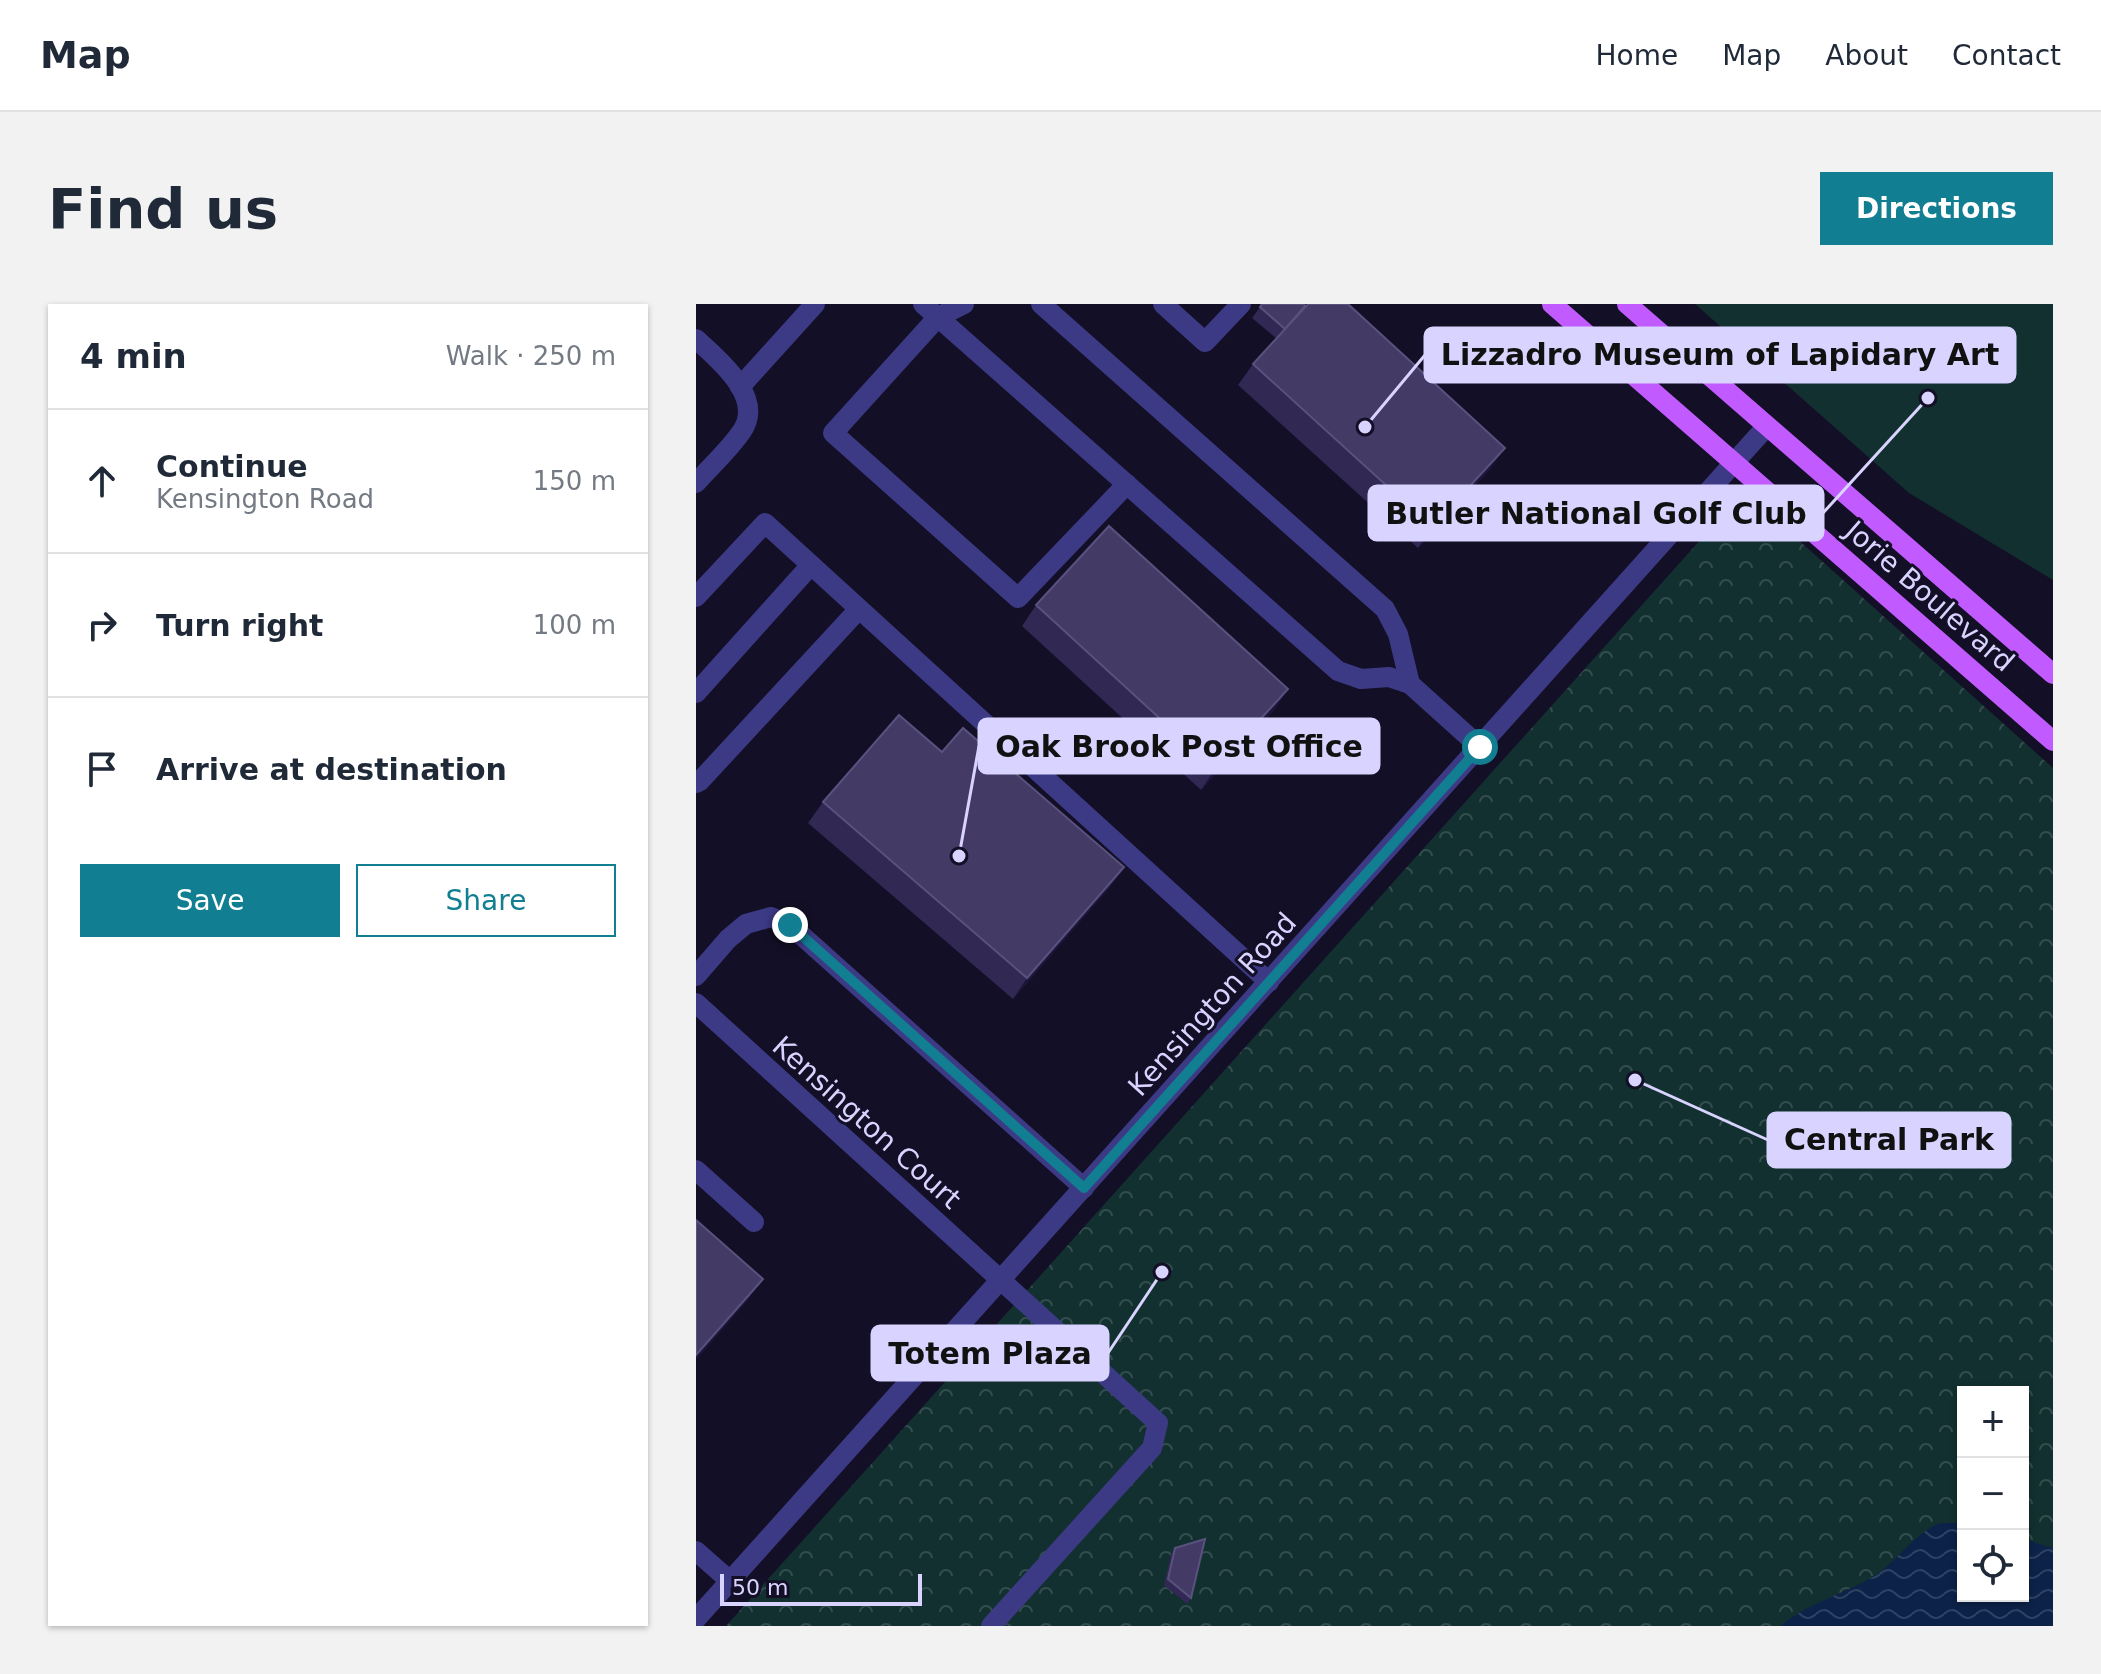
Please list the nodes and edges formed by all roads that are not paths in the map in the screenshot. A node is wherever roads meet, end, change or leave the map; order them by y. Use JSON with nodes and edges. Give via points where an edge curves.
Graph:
{"nodes":[{"id":1,"x":815,"y":304,"type":"edge"},
{"id":2,"x":964,"y":304,"type":"edge"},
{"id":3,"x":1041,"y":304,"type":"edge"},
{"id":4,"x":1163,"y":304,"type":"edge"},
{"id":5,"x":1241,"y":304,"type":"edge"},
{"id":6,"x":1552,"y":304,"type":"edge"},
{"id":7,"x":1627,"y":304,"type":"edge"},
{"id":8,"x":930,"y":310,"type":"edge"},
{"id":9,"x":696,"y":339,"type":"edge"},
{"id":10,"x":740,"y":387,"type":"junction"},
{"id":11,"x":1767,"y":426,"type":"junction"},
{"id":12,"x":1735,"y":462,"type":"junction"},
{"id":13,"x":696,"y":483,"type":"edge"},
{"id":14,"x":1127,"y":484,"type":"junction"},
{"id":15,"x":811,"y":565,"type":"junction"},
{"id":16,"x":696,"y":597,"type":"edge"},
{"id":17,"x":859,"y":609,"type":"junction"},
{"id":18,"x":2053,"y":674,"type":"edge"},
{"id":19,"x":1410,"y":684,"type":"junction"},
{"id":20,"x":696,"y":693,"type":"edge"},
{"id":21,"x":2053,"y":741,"type":"edge"},
{"id":22,"x":1480,"y":747,"type":"junction"},
{"id":23,"x":696,"y":783,"type":"edge"},
{"id":24,"x":696,"y":976,"type":"edge"},
{"id":25,"x":1269,"y":982,"type":"junction"},
{"id":26,"x":696,"y":1003,"type":"edge"},
{"id":27,"x":696,"y":1170,"type":"edge"},
{"id":28,"x":1084,"y":1188,"type":"junction"},
{"id":29,"x":754,"y":1222,"type":"dead end"},
{"id":30,"x":1001,"y":1281,"type":"junction"},
{"id":31,"x":696,"y":1551,"type":"edge"},
{"id":32,"x":730,"y":1581,"type":"junction"},
{"id":33,"x":696,"y":1619,"type":"edge"},
{"id":34,"x":991,"y":1626,"type":"edge"}],
"edges":[{"from":1,"to":10,"type":"lane"},
{"from":2,"to":8,"type":"lane"},
{"from":3,"to":19,"type":"lane","via":[[1385,609],[1398,634]]},
{"from":4,"to":5,"type":"lane","via":[[1205,342]]},
{"from":6,"to":12,"type":"main road","name":"Jorie Boulevard"},
{"from":7,"to":11,"type":"main road","name":"Jorie Boulevard"},
{"from":8,"to":14,"type":"lane"},
{"from":8,"to":14,"type":"lane","via":[[833,433],[1018,598]]},
{"from":9,"to":10,"type":"lane","via":[[735,375]]},
{"from":10,"to":13,"type":"lane","via":[[747,405],[744,429]]},
{"from":11,"to":12,"type":"lane","name":"Kensington Road"},
{"from":11,"to":18,"type":"main road","name":"Jorie Boulevard"},
{"from":12,"to":21,"type":"main road","name":"Jorie Boulevard"},
{"from":12,"to":22,"type":"lane","name":"Kensington Road"},
{"from":14,"to":19,"type":"lane","via":[[1338,671]]},
{"from":15,"to":16,"type":"lane","via":[[765,523]]},
{"from":15,"to":17,"type":"lane"},
{"from":15,"to":20,"type":"lane"},
{"from":17,"to":23,"type":"lane"},
{"from":17,"to":25,"type":"lane"},
{"from":19,"to":22,"type":"lane"},
{"from":22,"to":25,"type":"lane","name":"Kensington Road"},
{"from":24,"to":28,"type":"lane","via":[[746,924],[771,917],[790,925]]},
{"from":25,"to":28,"type":"lane","name":"Kensington Road"},
{"from":26,"to":30,"type":"lane","name":"Kensington Court"},
{"from":27,"to":29,"type":"lane"},
{"from":28,"to":30,"type":"lane","name":"Kensington Road"},
{"from":30,"to":32,"type":"lane","name":"Kensington Road"},
{"from":30,"to":34,"type":"lane","name":"Kensington Court","via":[[1158,1423],[1152,1448]]},
{"from":31,"to":32,"type":"lane"},
{"from":32,"to":33,"type":"lane","name":"Kensington Road"}]}
